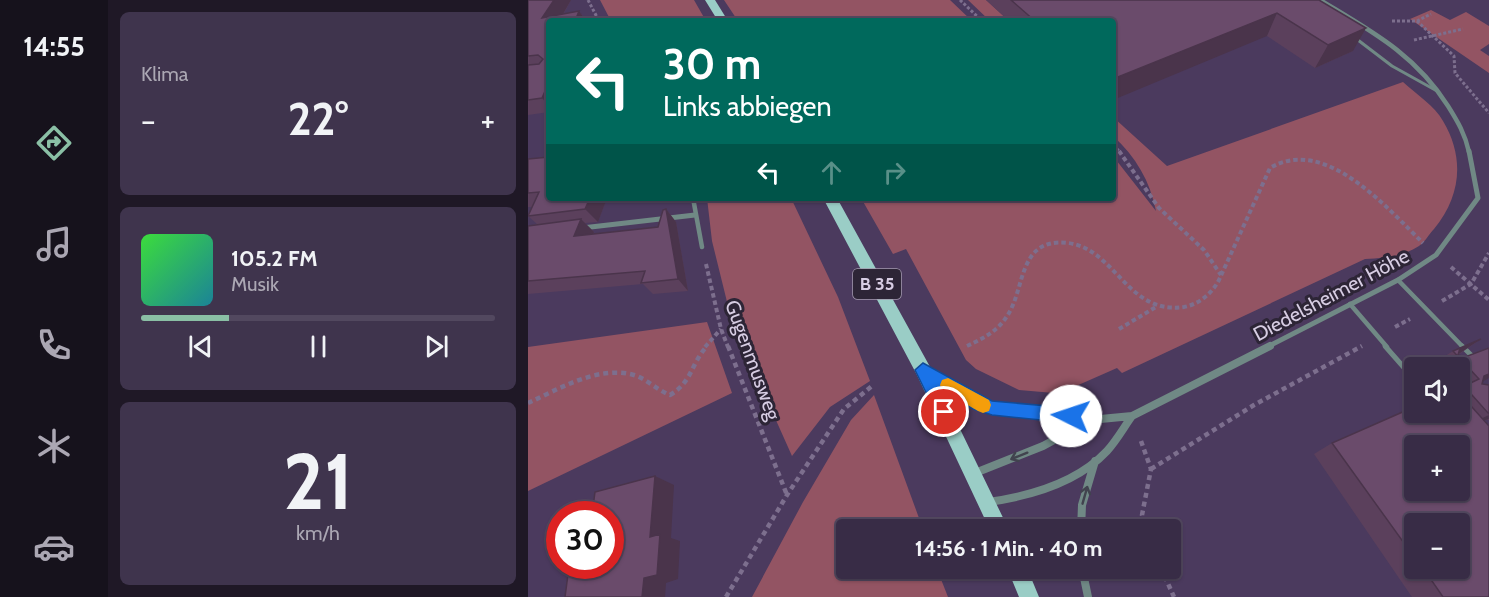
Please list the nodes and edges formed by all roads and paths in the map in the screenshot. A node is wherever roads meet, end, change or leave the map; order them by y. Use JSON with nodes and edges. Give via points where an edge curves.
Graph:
{"nodes":[{"id":1,"x":588,"y":0,"type":"edge"},
{"id":2,"x":710,"y":0,"type":"edge"},
{"id":3,"x":960,"y":0,"type":"edge"},
{"id":4,"x":1320,"y":0,"type":"edge"},
{"id":5,"x":1431,"y":14,"type":"dead end"},
{"id":6,"x":597,"y":18,"type":"edge"},
{"id":7,"x":721,"y":18,"type":"edge"},
{"id":8,"x":979,"y":18,"type":"edge"},
{"id":9,"x":1387,"y":19,"type":"dead end"},
{"id":10,"x":1417,"y":21,"type":"junction"},
{"id":11,"x":1463,"y":29,"type":"dead end"},
{"id":12,"x":1348,"y":33,"type":"edge"},
{"id":13,"x":1431,"y":38,"type":"junction"},
{"id":14,"x":1392,"y":44,"type":"junction"},
{"id":15,"x":1439,"y":92,"type":"junction"},
{"id":16,"x":1489,"y":113,"type":"edge"},
{"id":17,"x":1116,"y":148,"type":"edge"},
{"id":18,"x":693,"y":201,"type":"edge"},
{"id":19,"x":832,"y":201,"type":"edge"},
{"id":20,"x":695,"y":214,"type":"junction"},
{"id":21,"x":573,"y":230,"type":"edge"},
{"id":22,"x":702,"y":247,"type":"joint"},
{"id":23,"x":1489,"y":253,"type":"edge"},
{"id":24,"x":1437,"y":255,"type":"junction"},
{"id":25,"x":1221,"y":275,"type":"junction"},
{"id":26,"x":1398,"y":280,"type":"junction"},
{"id":27,"x":1471,"y":284,"type":"junction"},
{"id":28,"x":1489,"y":300,"type":"edge"},
{"id":29,"x":1350,"y":304,"type":"junction"},
{"id":30,"x":1157,"y":307,"type":"junction"},
{"id":31,"x":1428,"y":309,"type":"junction"},
{"id":32,"x":722,"y":328,"type":"junction"},
{"id":33,"x":1119,"y":329,"type":"dead end"},
{"id":34,"x":1378,"y":337,"type":"junction"},
{"id":35,"x":967,"y":346,"type":"dead end"},
{"id":36,"x":1471,"y":356,"type":"joint"},
{"id":37,"x":1477,"y":362,"type":"edge"},
{"id":38,"x":1404,"y":367,"type":"edge"},
{"id":39,"x":929,"y":374,"type":"junction"},
{"id":40,"x":872,"y":386,"type":"dead end"},
{"id":41,"x":528,"y":403,"type":"edge"},
{"id":42,"x":1132,"y":416,"type":"junction"},
{"id":43,"x":1090,"y":420,"type":"junction"},
{"id":44,"x":1095,"y":460,"type":"junction"},
{"id":45,"x":975,"y":473,"type":"junction"},
{"id":46,"x":787,"y":495,"type":"junction"},
{"id":47,"x":988,"y":502,"type":"junction"},
{"id":48,"x":995,"y":519,"type":"edge"},
{"id":49,"x":1081,"y":519,"type":"edge"},
{"id":50,"x":1143,"y":519,"type":"edge"},
{"id":51,"x":1022,"y":579,"type":"edge"},
{"id":52,"x":1084,"y":579,"type":"edge"},
{"id":53,"x":1166,"y":579,"type":"edge"},
{"id":54,"x":726,"y":597,"type":"edge"},
{"id":55,"x":1029,"y":597,"type":"edge"},
{"id":56,"x":1088,"y":597,"type":"edge"},
{"id":57,"x":1174,"y":597,"type":"edge"}],
"edges":[{"from":1,"to":6,"type":"path"},
{"from":2,"to":7,"type":"main road"},
{"from":3,"to":8,"type":"path"},
{"from":4,"to":14,"type":"street","name":"Diedelsheimer Höhe"},
{"from":5,"to":10,"type":"path"},
{"from":9,"to":10,"type":"path"},
{"from":10,"to":13,"type":"path"},
{"from":11,"to":13,"type":"path"},
{"from":12,"to":15,"type":"lane","via":[[1392,66]]},
{"from":13,"to":14,"type":"path"},
{"from":13,"to":16,"type":"path","via":[[1454,56],[1455,73]]},
{"from":14,"to":15,"type":"street","name":"Diedelsheimer Höhe","via":[[1424,72]]},
{"from":15,"to":24,"type":"street","name":"Diedelsheimer Höhe","via":[[1465,133],[1478,198]]},
{"from":17,"to":25,"type":"path","via":[[1159,208],[1204,250]]},
{"from":18,"to":20,"type":"lane"},
{"from":19,"to":39,"type":"main road","number":"B 35"},
{"from":20,"to":21,"type":"street"},
{"from":20,"to":22,"type":"lane"},
{"from":22,"to":32,"type":"path","name":"Gugenmusweg"},
{"from":23,"to":27,"type":"path"},
{"from":24,"to":25,"type":"path","via":[[1339,170],[1315,161],[1288,160],[1270,168]]},
{"from":24,"to":26,"type":"street","name":"Diedelsheimer Höhe"},
{"from":24,"to":27,"type":"path"},
{"from":25,"to":30,"type":"path","via":[[1201,302],[1180,310]]},
{"from":26,"to":29,"type":"street","name":"Diedelsheimer Höhe"},
{"from":26,"to":31,"type":"lane"},
{"from":27,"to":28,"type":"path"},
{"from":27,"to":31,"type":"path"},
{"from":29,"to":34,"type":"lane"},
{"from":29,"to":42,"type":"street","name":"Diedelsheimer Höhe"},
{"from":30,"to":33,"type":"path"},
{"from":30,"to":35,"type":"path","via":[[1137,295],[1091,251],[1071,244],[1047,244],[1029,256],[1009,316],[992,335]]},
{"from":31,"to":34,"type":"path"},
{"from":31,"to":36,"type":"lane"},
{"from":32,"to":41,"type":"path","via":[[696,358],[685,386],[670,395],[631,374],[609,374]]},
{"from":32,"to":46,"type":"path","name":"Gugenmusweg"},
{"from":34,"to":38,"type":"lane"},
{"from":34,"to":50,"type":"path","via":[[1254,405],[1151,469]]},
{"from":36,"to":37,"type":"lane"},
{"from":39,"to":43,"type":"street","via":[[978,404],[992,408]]},
{"from":39,"to":45,"type":"main road","number":"B 35"},
{"from":40,"to":46,"type":"path","via":[[844,409]]},
{"from":42,"to":43,"type":"street"},
{"from":42,"to":44,"type":"street","via":[[1106,452]]},
{"from":43,"to":45,"type":"street","one_way":true,"via":[[1043,446]]},
{"from":44,"to":47,"type":"street","via":[[1052,488]]},
{"from":49,"to":44,"type":"street","one_way":true},
{"from":45,"to":47,"type":"main road","number":"B 35"},
{"from":46,"to":54,"type":"path"},
{"from":47,"to":48,"type":"main road","number":"B 35"},
{"from":51,"to":55,"type":"main road"},
{"from":52,"to":56,"type":"street"},
{"from":53,"to":57,"type":"path"}]}
